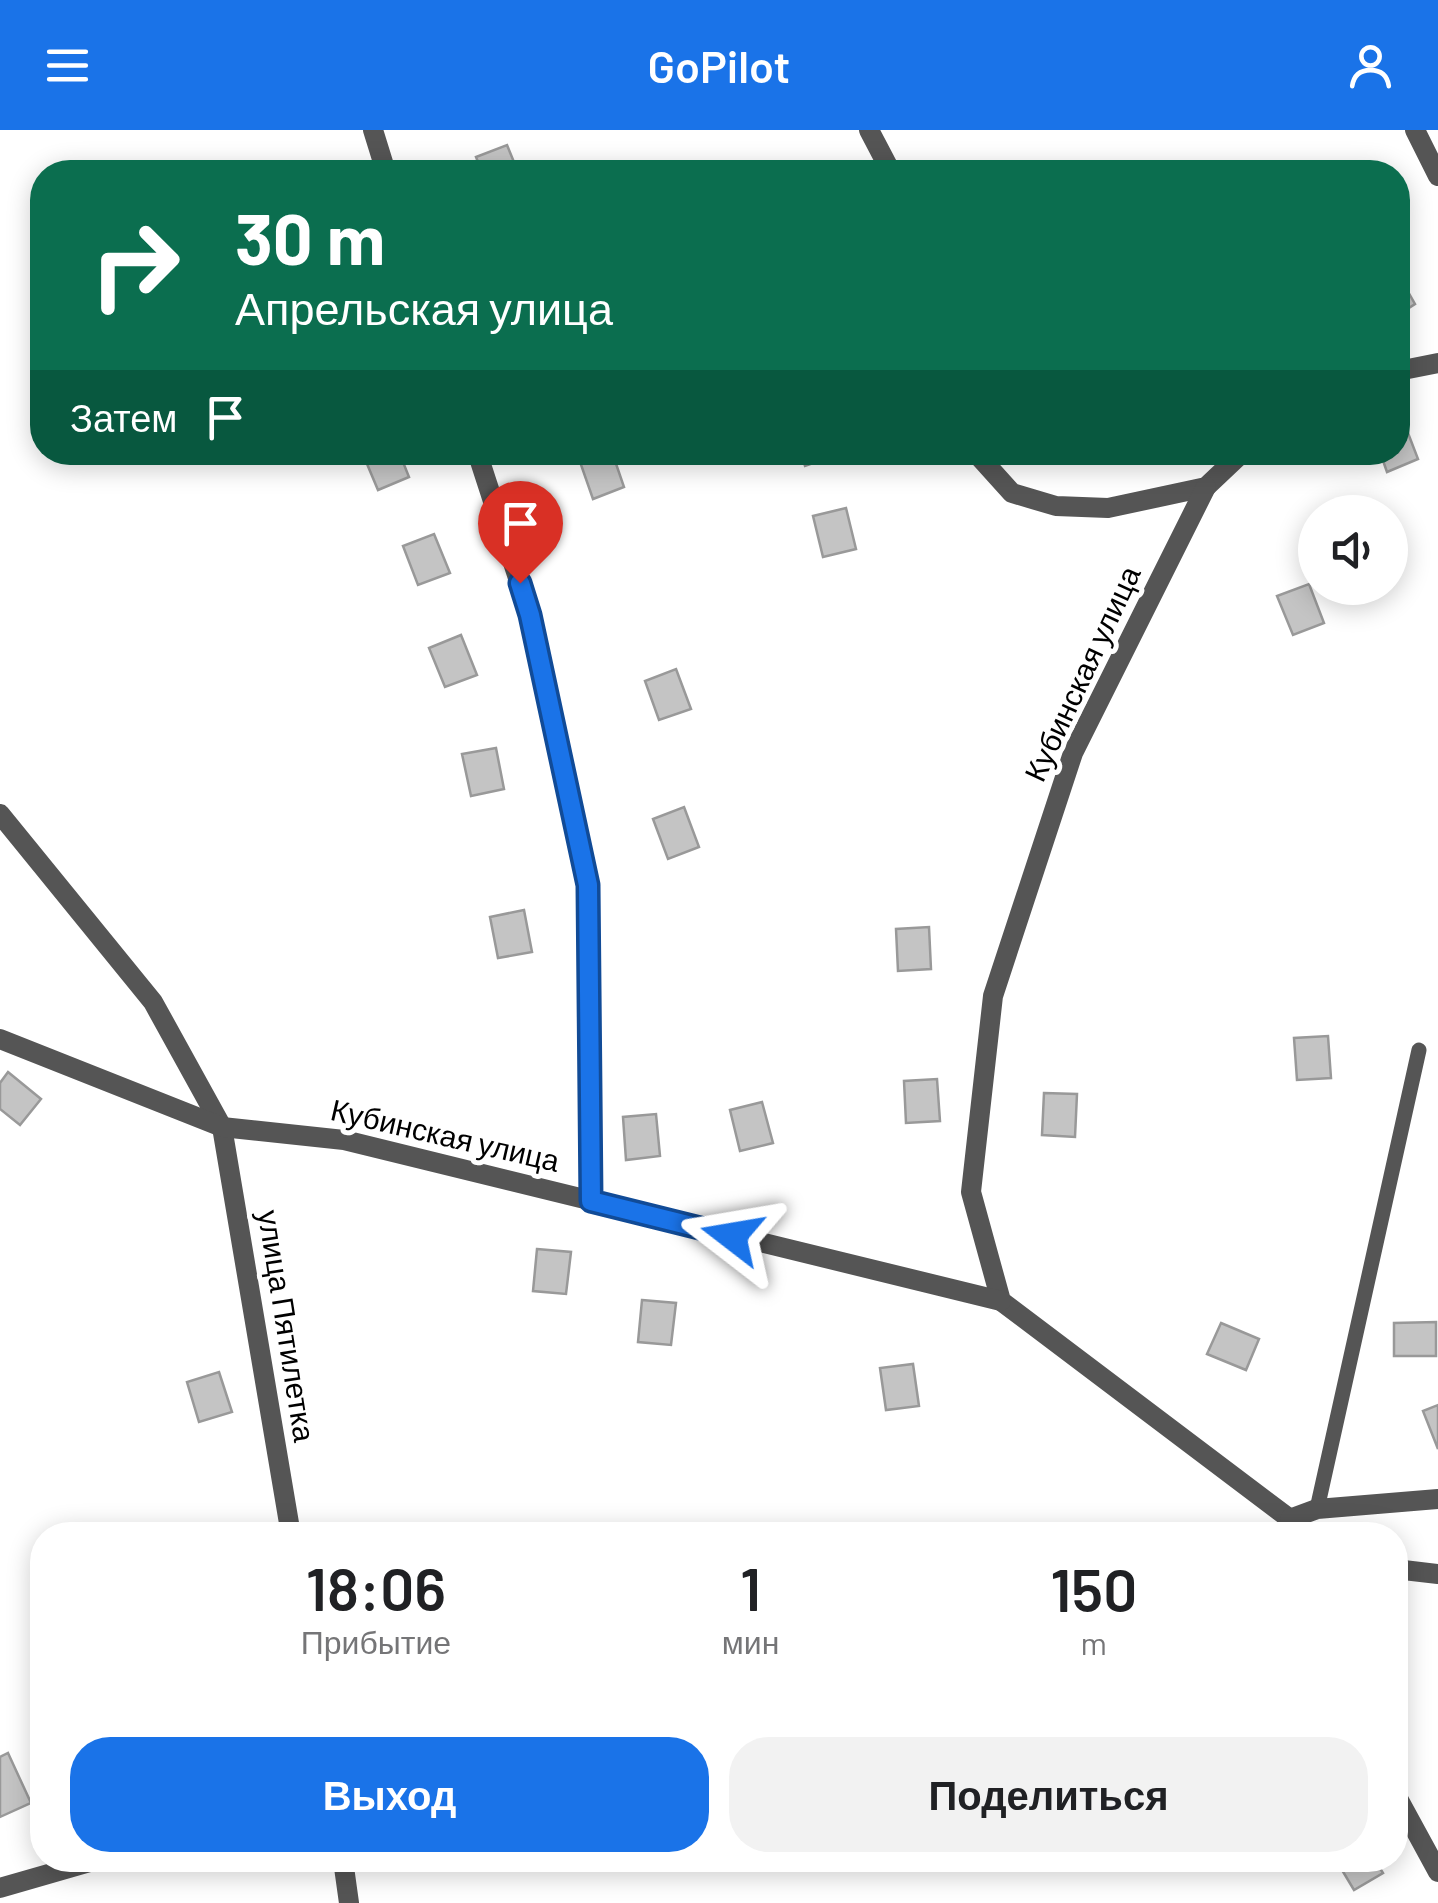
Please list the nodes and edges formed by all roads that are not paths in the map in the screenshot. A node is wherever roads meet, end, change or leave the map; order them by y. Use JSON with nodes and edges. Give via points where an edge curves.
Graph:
{"nodes":[{"id":1,"x":373,"y":130,"type":"edge"},
{"id":2,"x":869,"y":130,"type":"edge"},
{"id":3,"x":1416,"y":130,"type":"edge"},
{"id":4,"x":382,"y":160,"type":"edge"},
{"id":5,"x":885,"y":160,"type":"edge"},
{"id":6,"x":1438,"y":176,"type":"edge"},
{"id":7,"x":1438,"y":363,"type":"edge"},
{"id":8,"x":1410,"y":369,"type":"edge"},
{"id":9,"x":482,"y":465,"type":"edge"},
{"id":10,"x":987,"y":465,"type":"edge"},
{"id":11,"x":1229,"y":465,"type":"edge"},
{"id":12,"x":1206,"y":486,"type":"junction"},
{"id":13,"x":0,"y":814,"type":"edge"},
{"id":14,"x":0,"y":1039,"type":"edge"},
{"id":15,"x":1420,"y":1050,"type":"dead end"},
{"id":16,"x":222,"y":1127,"type":"junction"},
{"id":17,"x":591,"y":1201,"type":"junction"},
{"id":18,"x":1001,"y":1301,"type":"junction"},
{"id":19,"x":1438,"y":1499,"type":"edge"},
{"id":20,"x":1316,"y":1509,"type":"junction"},
{"id":21,"x":288,"y":1522,"type":"edge"},
{"id":22,"x":1286,"y":1522,"type":"edge"},
{"id":23,"x":1299,"y":1522,"type":"edge"},
{"id":24,"x":1408,"y":1571,"type":"edge"},
{"id":25,"x":1438,"y":1574,"type":"edge"},
{"id":26,"x":1408,"y":1817,"type":"edge"},
{"id":27,"x":55,"y":1872,"type":"edge"},
{"id":28,"x":345,"y":1872,"type":"edge"},
{"id":29,"x":1438,"y":1872,"type":"edge"},
{"id":30,"x":0,"y":1888,"type":"edge"},
{"id":31,"x":349,"y":1903,"type":"edge"}],
"edges":[{"from":1,"to":4,"type":"street"},
{"from":2,"to":5,"type":"street"},
{"from":3,"to":6,"type":"street"},
{"from":7,"to":8,"type":"street"},
{"from":9,"to":17,"type":"street","via":[[530,615],[588,885]]},
{"from":10,"to":12,"type":"street","via":[[1012,493],[1056,506],[1108,508]]},
{"from":11,"to":12,"type":"street"},
{"from":12,"to":18,"type":"street","name":"Кубинская улица","via":[[1072,754],[993,996],[971,1192]]},
{"from":13,"to":16,"type":"street","name":"улица Пятилетка","via":[[154,1002]]},
{"from":14,"to":16,"type":"street","name":"Кубинская улица"},
{"from":15,"to":20,"type":"lane"},
{"from":16,"to":17,"type":"street","name":"Кубинская улица","via":[[344,1140]]},
{"from":16,"to":21,"type":"street","name":"улица Пятилетка"},
{"from":17,"to":18,"type":"street","name":"Кубинская улица"},
{"from":18,"to":22,"type":"street","name":"Кубинская улица"},
{"from":19,"to":20,"type":"street"},
{"from":20,"to":23,"type":"street"},
{"from":24,"to":25,"type":"street"},
{"from":26,"to":29,"type":"street"},
{"from":27,"to":30,"type":"street"},
{"from":28,"to":31,"type":"street"}]}
